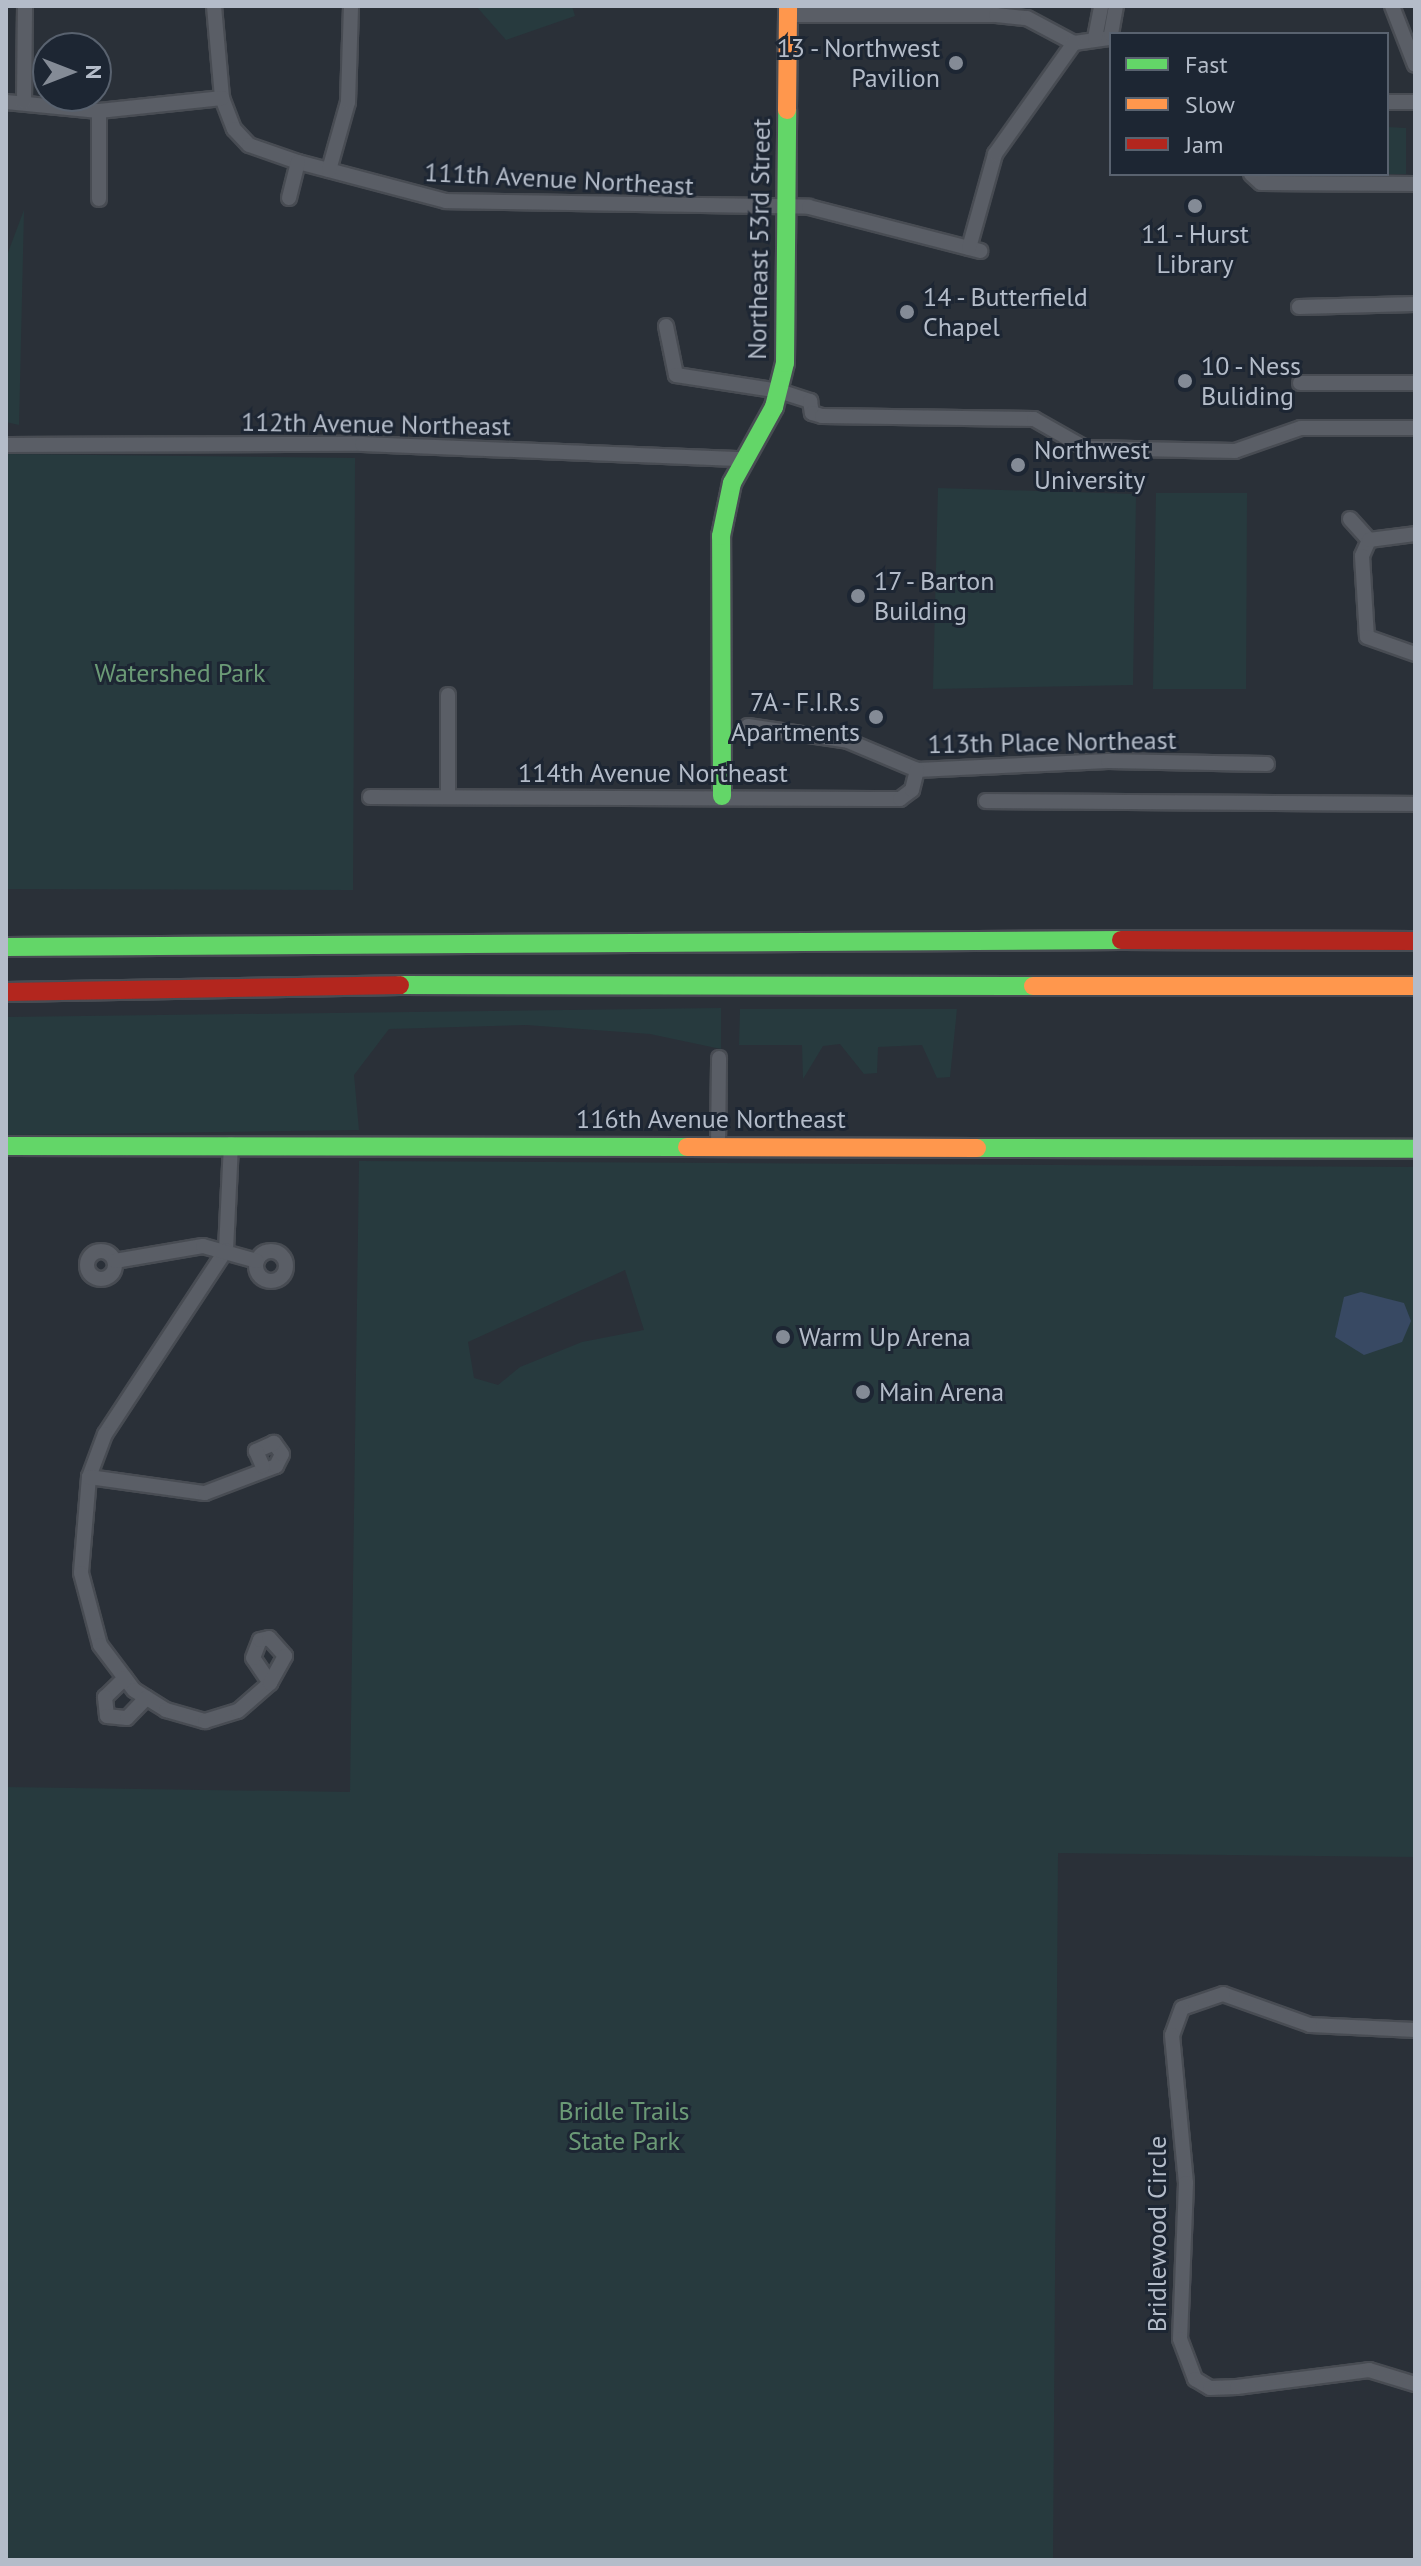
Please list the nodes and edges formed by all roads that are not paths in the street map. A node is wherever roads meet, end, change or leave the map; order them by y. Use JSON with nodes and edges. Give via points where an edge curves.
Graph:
{"nodes":[{"id":1,"x":25,"y":6,"type":"edge"},
{"id":2,"x":214,"y":6,"type":"edge"},
{"id":3,"x":351,"y":6,"type":"edge"},
{"id":4,"x":1101,"y":6,"type":"edge"},
{"id":5,"x":1116,"y":6,"type":"edge"},
{"id":6,"x":1392,"y":6,"type":"edge"},
{"id":7,"x":788,"y":10,"type":"edge"},
{"id":8,"x":1112,"y":32,"type":"edge"},
{"id":9,"x":1109,"y":36,"type":"edge"},
{"id":10,"x":1095,"y":38,"type":"junction"},
{"id":11,"x":1074,"y":43,"type":"junction"},
{"id":12,"x":1415,"y":65,"type":"edge"},
{"id":13,"x":222,"y":98,"type":"junction"},
{"id":14,"x":6,"y":102,"type":"edge"},
{"id":15,"x":24,"y":102,"type":"junction"},
{"id":16,"x":1389,"y":102,"type":"edge"},
{"id":17,"x":1415,"y":102,"type":"edge"},
{"id":18,"x":32,"y":103,"type":"edge"},
{"id":19,"x":112,"y":110,"type":"edge"},
{"id":20,"x":99,"y":112,"type":"edge"},
{"id":21,"x":298,"y":162,"type":"junction"},
{"id":22,"x":329,"y":170,"type":"junction"},
{"id":23,"x":1253,"y":176,"type":"edge"},
{"id":24,"x":1415,"y":184,"type":"edge"},
{"id":25,"x":289,"y":198,"type":"dead end"},
{"id":26,"x":99,"y":199,"type":"dead end"},
{"id":27,"x":786,"y":210,"type":"junction"},
{"id":28,"x":1415,"y":304,"type":"edge"},
{"id":29,"x":1299,"y":307,"type":"dead end"},
{"id":30,"x":666,"y":326,"type":"dead end"},
{"id":31,"x":1300,"y":383,"type":"dead end"},
{"id":32,"x":1415,"y":383,"type":"edge"},
{"id":33,"x":779,"y":391,"type":"junction"},
{"id":34,"x":1415,"y":428,"type":"edge"},
{"id":35,"x":6,"y":445,"type":"edge"},
{"id":36,"x":743,"y":459,"type":"junction"},
{"id":37,"x":1350,"y":519,"type":"dead end"},
{"id":38,"x":1415,"y":534,"type":"edge"},
{"id":39,"x":1369,"y":540,"type":"junction"},
{"id":40,"x":1415,"y":654,"type":"edge"},
{"id":41,"x":448,"y":695,"type":"dead end"},
{"id":42,"x":748,"y":726,"type":"dead end"},
{"id":43,"x":1267,"y":764,"type":"dead end"},
{"id":44,"x":917,"y":770,"type":"junction"},
{"id":45,"x":722,"y":796,"type":"junction"},
{"id":46,"x":370,"y":797,"type":"dead end"},
{"id":47,"x":448,"y":797,"type":"junction"},
{"id":48,"x":986,"y":801,"type":"dead end"},
{"id":49,"x":1415,"y":804,"type":"edge"},
{"id":50,"x":1415,"y":941,"type":"edge"},
{"id":51,"x":6,"y":947,"type":"edge"},
{"id":52,"x":1415,"y":986,"type":"edge"},
{"id":53,"x":6,"y":992,"type":"edge"},
{"id":54,"x":719,"y":1058,"type":"dead end"},
{"id":55,"x":231,"y":1144,"type":"junction"},
{"id":56,"x":718,"y":1145,"type":"junction"},
{"id":57,"x":6,"y":1146,"type":"edge"},
{"id":58,"x":1415,"y":1149,"type":"edge"},
{"id":59,"x":226,"y":1250,"type":"junction"},
{"id":60,"x":115,"y":1261,"type":"dead end"},
{"id":61,"x":257,"y":1261,"type":"dead end"},
{"id":62,"x":263,"y":1467,"type":"dead end"},
{"id":63,"x":89,"y":1477,"type":"junction"},
{"id":64,"x":270,"y":1683,"type":"dead end"},
{"id":65,"x":135,"y":1689,"type":"junction"},
{"id":66,"x":1415,"y":2030,"type":"edge"},
{"id":67,"x":1415,"y":2384,"type":"edge"}],
"edges":[{"from":1,"to":15,"type":"street"},
{"from":2,"to":13,"type":"street","name":"111th Avenue Northeast"},
{"from":3,"to":22,"type":"street","via":[[348,102]]},
{"from":4,"to":10,"type":"street"},
{"from":5,"to":8,"type":"street"},
{"from":6,"to":12,"type":"street"},
{"from":7,"to":11,"type":"street","via":[[1027,18]]},
{"from":7,"to":27,"type":"main road","name":"Northeast 53rd Street"},
{"from":9,"to":10,"type":"street"},
{"from":10,"to":11,"type":"street"},
{"from":11,"to":27,"type":"street","name":"111th Avenue Northeast","via":[[995,154],[974,249],[818,209]]},
{"from":13,"to":19,"type":"street"},
{"from":13,"to":21,"type":"street","name":"111th Avenue Northeast","via":[[234,129],[249,145]]},
{"from":14,"to":15,"type":"street"},
{"from":15,"to":18,"type":"street"},
{"from":16,"to":17,"type":"street"},
{"from":20,"to":26,"type":"street"},
{"from":21,"to":22,"type":"street","name":"111th Avenue Northeast"},
{"from":21,"to":25,"type":"street"},
{"from":22,"to":27,"type":"street","name":"111th Avenue Northeast","via":[[446,201]]},
{"from":23,"to":24,"type":"street","via":[[1261,183]]},
{"from":27,"to":33,"type":"main road","name":"Northeast 53rd Street"},
{"from":28,"to":29,"type":"street"},
{"from":30,"to":33,"type":"street","via":[[676,375]]},
{"from":31,"to":32,"type":"street"},
{"from":33,"to":34,"type":"street","via":[[810,401],[812,413],[822,416],[1044,421],[1085,448],[1235,451],[1301,428]]},
{"from":33,"to":36,"type":"main road","name":"Northeast 53rd Street"},
{"from":35,"to":36,"type":"street","name":"112th Avenue Northeast","via":[[362,444]]},
{"from":36,"to":45,"type":"main road","name":"Northeast 53rd Street","via":[[721,536]]},
{"from":37,"to":39,"type":"street"},
{"from":38,"to":39,"type":"street"},
{"from":39,"to":40,"type":"street","via":[[1362,556],[1367,637]]},
{"from":41,"to":47,"type":"street"},
{"from":42,"to":44,"type":"street","name":"113th Place Northeast","via":[[848,741]]},
{"from":43,"to":44,"type":"street","name":"113th Place Northeast","via":[[1108,761]]},
{"from":44,"to":45,"type":"street","name":"114th Avenue Northeast","via":[[912,790],[900,799]]},
{"from":45,"to":47,"type":"street","name":"114th Avenue Northeast"},
{"from":46,"to":47,"type":"street","name":"114th Avenue Northeast"},
{"from":48,"to":49,"type":"street"},
{"from":50,"to":51,"type":"main road","via":[[489,939]]},
{"from":52,"to":53,"type":"main road","via":[[274,985]]},
{"from":54,"to":56,"type":"street"},
{"from":55,"to":56,"type":"main road","name":"116th Avenue Northeast"},
{"from":55,"to":57,"type":"main road","name":"116th Avenue Northeast"},
{"from":55,"to":59,"type":"street"},
{"from":56,"to":58,"type":"main road","name":"116th Avenue Northeast"},
{"from":59,"to":60,"type":"street","via":[[170,1247]]},
{"from":59,"to":61,"type":"street"},
{"from":59,"to":63,"type":"street","via":[[105,1434]]},
{"from":62,"to":63,"type":"street","via":[[237,1484],[193,1493]]},
{"from":63,"to":65,"type":"street","via":[[86,1610]]},
{"from":64,"to":65,"type":"street","via":[[238,1711],[205,1721]]},
{"from":65,"to":65,"type":"street","via":[[105,1697],[107,1716],[127,1718]]},
{"from":66,"to":67,"type":"street","name":"Bridlewood Circle","via":[[1310,2025],[1214,1994],[1182,2008],[1172,2035],[1186,2183],[1180,2339],[1195,2379],[1210,2388],[1237,2387],[1369,2370]]}]}
